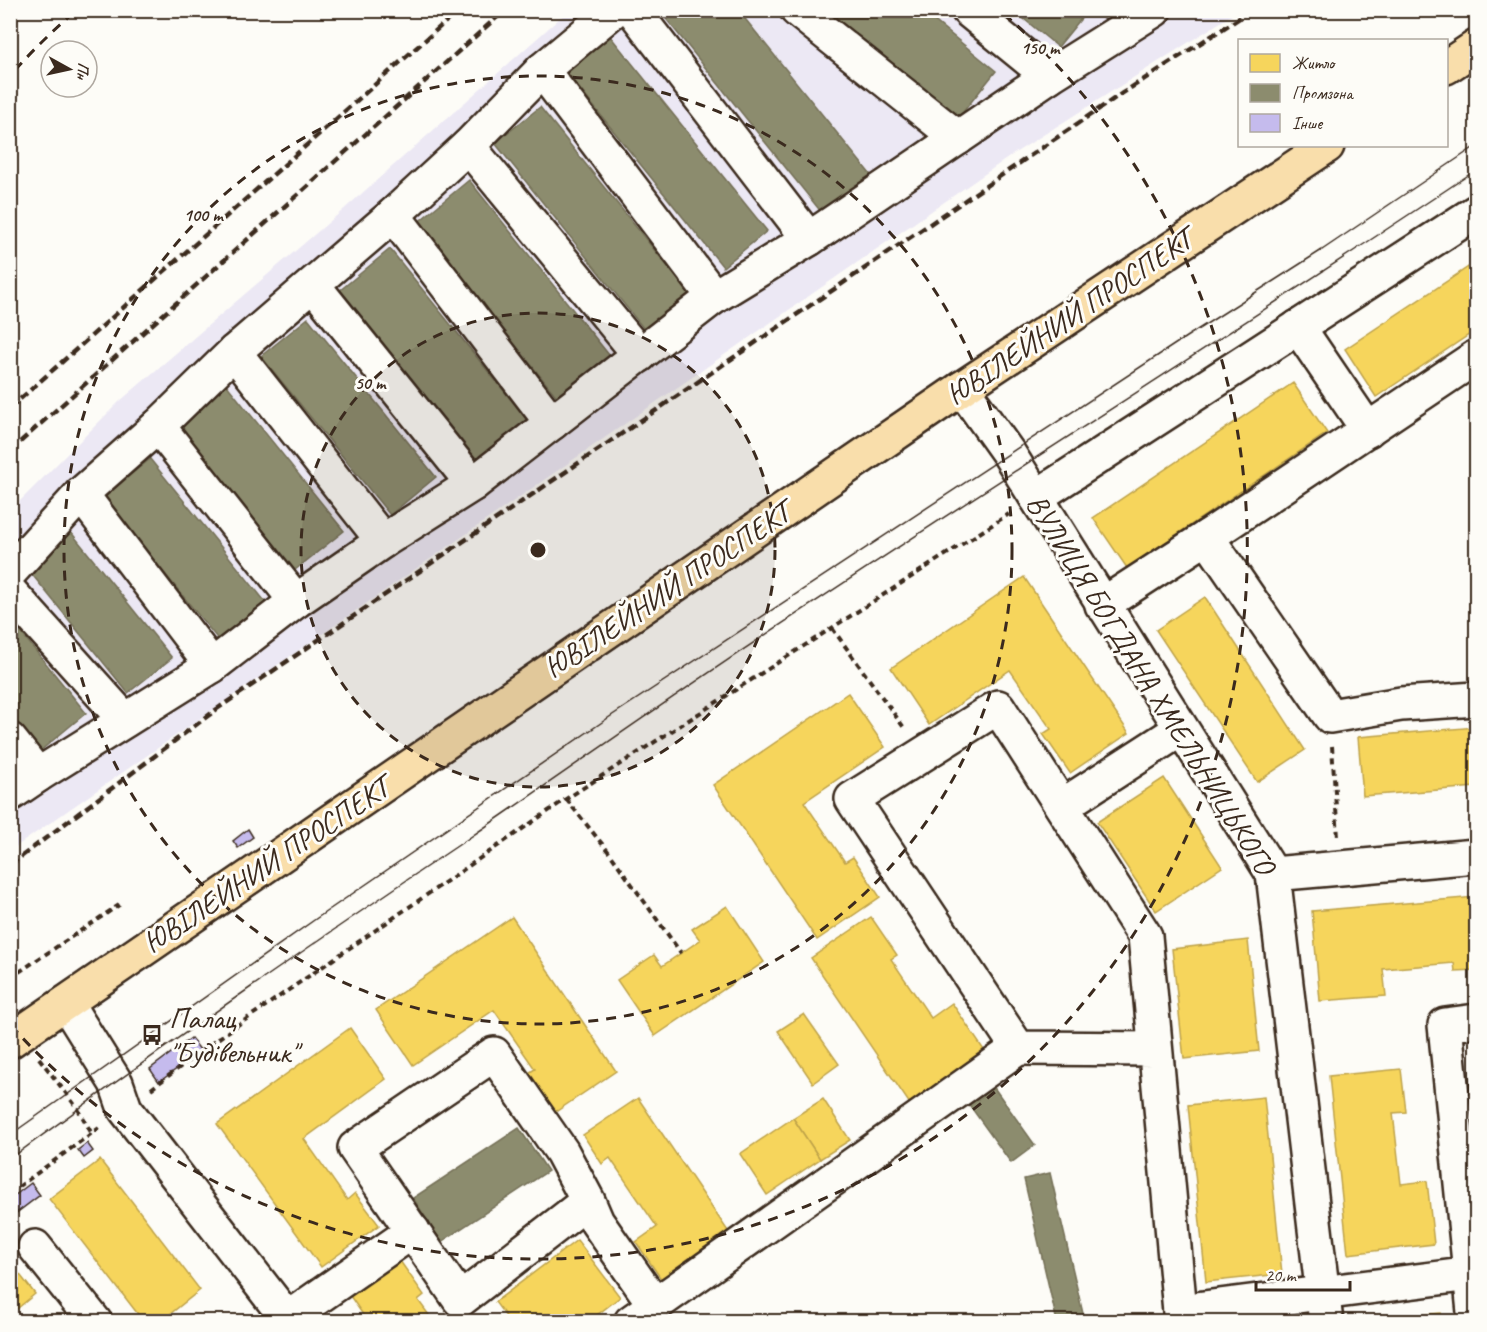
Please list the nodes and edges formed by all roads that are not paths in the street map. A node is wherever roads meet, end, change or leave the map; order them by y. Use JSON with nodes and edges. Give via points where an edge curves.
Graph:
{"nodes":[{"id":1,"x":614,"y":10,"type":"edge"},
{"id":2,"x":633,"y":10,"type":"edge"},
{"id":3,"x":797,"y":10,"type":"edge"},
{"id":4,"x":968,"y":10,"type":"edge"},
{"id":5,"x":1150,"y":11,"type":"edge"},
{"id":6,"x":1476,"y":47,"type":"edge"},
{"id":7,"x":1448,"y":66,"type":"edge"},
{"id":8,"x":542,"y":70,"type":"junction"},
{"id":9,"x":1049,"y":76,"type":"junction"},
{"id":10,"x":958,"y":138,"type":"junction"},
{"id":11,"x":468,"y":146,"type":"junction"},
{"id":12,"x":1325,"y":147,"type":"edge"},
{"id":13,"x":1476,"y":212,"type":"edge"},
{"id":14,"x":393,"y":215,"type":"junction"},
{"id":15,"x":808,"y":239,"type":"junction"},
{"id":16,"x":313,"y":285,"type":"junction"},
{"id":17,"x":714,"y":297,"type":"junction"},
{"id":18,"x":1298,"y":327,"type":"junction"},
{"id":19,"x":234,"y":352,"type":"junction"},
{"id":20,"x":640,"y":355,"type":"junction"},
{"id":21,"x":1476,"y":357,"type":"edge"},
{"id":22,"x":962,"y":388,"type":"junction"},
{"id":23,"x":552,"y":423,"type":"junction"},
{"id":24,"x":158,"y":426,"type":"junction"},
{"id":25,"x":1368,"y":430,"type":"junction"},
{"id":26,"x":473,"y":484,"type":"junction"},
{"id":27,"x":81,"y":494,"type":"junction"},
{"id":28,"x":1035,"y":497,"type":"junction"},
{"id":29,"x":1207,"y":537,"type":"junction"},
{"id":30,"x":383,"y":541,"type":"junction"},
{"id":31,"x":10,"y":572,"type":"edge"},
{"id":32,"x":10,"y":592,"type":"edge"},
{"id":33,"x":296,"y":601,"type":"junction"},
{"id":34,"x":1102,"y":605,"type":"junction"},
{"id":35,"x":212,"y":666,"type":"junction"},
{"id":36,"x":1476,"y":699,"type":"edge"},
{"id":37,"x":125,"y":720,"type":"junction"},
{"id":38,"x":1181,"y":729,"type":"junction"},
{"id":39,"x":10,"y":740,"type":"edge"},
{"id":40,"x":38,"y":775,"type":"junction"},
{"id":41,"x":10,"y":794,"type":"edge"},
{"id":42,"x":1062,"y":806,"type":"junction"},
{"id":43,"x":1476,"y":856,"type":"edge"},
{"id":44,"x":1273,"y":874,"type":"junction"},
{"id":45,"x":66,"y":1003,"type":"junction"},
{"id":46,"x":1476,"y":1021,"type":"edge"},
{"id":47,"x":15,"y":1038,"type":"edge"},
{"id":48,"x":1018,"y":1048,"type":"junction"},
{"id":49,"x":1155,"y":1049,"type":"junction"},
{"id":50,"x":588,"y":1201,"type":"junction"},
{"id":51,"x":413,"y":1231,"type":"junction"},
{"id":52,"x":35,"y":1247,"type":"dead end"},
{"id":53,"x":1471,"y":1274,"type":"junction"},
{"id":54,"x":1324,"y":1308,"type":"edge"},
{"id":55,"x":643,"y":1313,"type":"edge"},
{"id":56,"x":1181,"y":1316,"type":"edge"},
{"id":57,"x":86,"y":1318,"type":"edge"},
{"id":58,"x":289,"y":1320,"type":"edge"},
{"id":59,"x":1474,"y":1322,"type":"edge"}],
"edges":[{"from":1,"to":8,"type":"street"},
{"from":2,"to":15,"type":"street"},
{"from":3,"to":10,"type":"street"},
{"from":4,"to":9,"type":"street"},
{"from":5,"to":9,"type":"street"},
{"from":6,"to":7,"type":"main road"},
{"from":8,"to":11,"type":"street"},
{"from":8,"to":17,"type":"street"},
{"from":9,"to":10,"type":"street"},
{"from":10,"to":15,"type":"street"},
{"from":11,"to":14,"type":"street"},
{"from":11,"to":20,"type":"street"},
{"from":12,"to":22,"type":"main road","name":"ЮВІЛЕЙНИЙ ПРОСПЕКТ"},
{"from":13,"to":18,"type":"street"},
{"from":14,"to":16,"type":"street"},
{"from":14,"to":23,"type":"street"},
{"from":15,"to":17,"type":"street"},
{"from":16,"to":19,"type":"street"},
{"from":16,"to":26,"type":"street"},
{"from":17,"to":20,"type":"street"},
{"from":18,"to":25,"type":"street"},
{"from":18,"to":28,"type":"street"},
{"from":19,"to":24,"type":"street"},
{"from":19,"to":30,"type":"street"},
{"from":20,"to":23,"type":"street"},
{"from":21,"to":25,"type":"street"},
{"from":22,"to":28,"type":"street","name":"ВУЛИЦЯ БОГДАНА ХМЕЛЬНИЦЬКОГО"},
{"from":22,"to":45,"type":"main road","name":"ЮВІЛЕЙНИЙ ПРОСПЕКТ"},
{"from":23,"to":26,"type":"street"},
{"from":24,"to":27,"type":"street"},
{"from":24,"to":33,"type":"street"},
{"from":25,"to":29,"type":"street"},
{"from":26,"to":30,"type":"street"},
{"from":27,"to":31,"type":"street"},
{"from":27,"to":35,"type":"street"},
{"from":28,"to":34,"type":"street","name":"ВУЛИЦЯ БОГДАНА ХМЕЛЬНИЦЬКОГО"},
{"from":29,"to":34,"type":"street"},
{"from":29,"to":36,"type":"street","via":[[1330,716],[1401,704]]},
{"from":30,"to":33,"type":"street"},
{"from":32,"to":37,"type":"street"},
{"from":33,"to":35,"type":"street"},
{"from":34,"to":38,"type":"street","name":"ВУЛИЦЯ БОГДАНА ХМЕЛЬНИЦЬКОГО"},
{"from":35,"to":37,"type":"street"},
{"from":37,"to":40,"type":"street"},
{"from":38,"to":42,"type":"street"},
{"from":38,"to":44,"type":"street","name":"ВУЛИЦЯ БОГДАНА ХМЕЛЬНИЦЬКОГО"},
{"from":39,"to":40,"type":"street"},
{"from":40,"to":41,"type":"street"},
{"from":42,"to":48,"type":"street","via":[[998,707],[852,799]]},
{"from":42,"to":49,"type":"street","via":[[1144,936]]},
{"from":43,"to":44,"type":"street"},
{"from":44,"to":54,"type":"street","name":"ВУЛИЦЯ БОГДАНА ХМЕЛЬНИЦЬКОГО"},
{"from":45,"to":47,"type":"main road","name":"ЮВІЛЕЙНИЙ ПРОСПЕКТ"},
{"from":45,"to":58,"type":"street","via":[[116,1083],[125,1109]]},
{"from":46,"to":53,"type":"street","via":[[1445,1025]]},
{"from":48,"to":49,"type":"street"},
{"from":48,"to":55,"type":"street"},
{"from":49,"to":56,"type":"street"},
{"from":50,"to":51,"type":"street","via":[[460,1299]]},
{"from":50,"to":51,"type":"street","via":[[562,1152],[494,1054],[355,1148]]},
{"from":50,"to":55,"type":"street"},
{"from":51,"to":58,"type":"street"},
{"from":52,"to":57,"type":"street"},
{"from":53,"to":54,"type":"street"},
{"from":53,"to":59,"type":"street"},
{"from":54,"to":56,"type":"street"}]}
